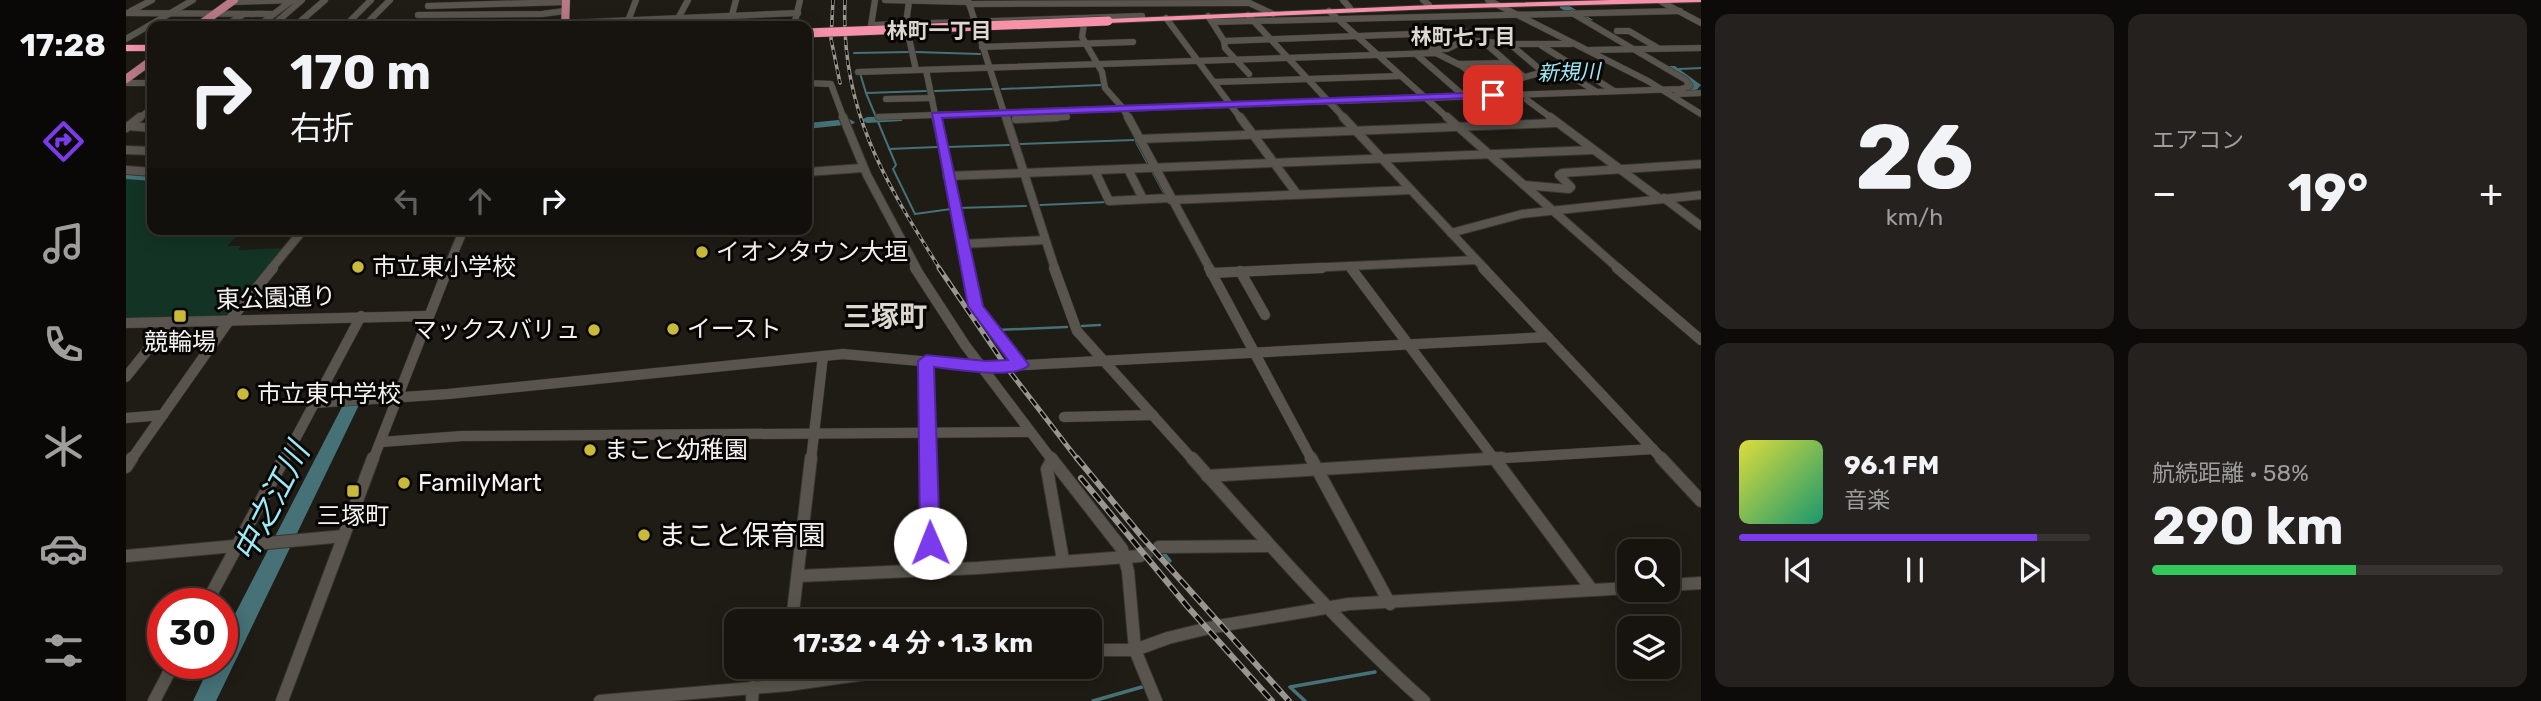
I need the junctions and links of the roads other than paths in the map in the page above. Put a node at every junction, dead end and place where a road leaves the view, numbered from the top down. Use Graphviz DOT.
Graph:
graph roads {
  1 [pos="152,0"];
  2 [pos="193,0"];
  3 [pos="292,0"];
  4 [pos="302,0"];
  5 [pos="325,0"];
  6 [pos="371,0"];
  7 [pos="390,0"];
  8 [pos="435,0"];
  9 [pos="484,0"];
  10 [pos="636,0"];
  11 [pos="688,0"];
  12 [pos="736,0"];
  13 [pos="800,0"];
  14 [pos="875,0"];
  15 [pos="886,0"];
  16 [pos="1343,0"];
  17 [pos="1550,0"];
  18 [pos="1582,0"];
  19 [pos="1701,0"];
  20 [pos="232,1"];
  21 [pos="909,1"];
  22 [pos="1017,1"];
  23 [pos="1246,1"];
  24 [pos="1660,1"];
  25 [pos="968,2"];
  26 [pos="515,3"];
  27 [pos="1082,3"];
  28 [pos="1492,3"];
  29 [pos="566,4"];
  30 [pos="1428,4"];
  31 [pos="428,6"];
  32 [pos="479,6"];
  33 [pos="1350,8"];
  34 [pos="1329,12"];
  35 [pos="1680,12"];
  36 [pos="127,13"];
  37 [pos="170,13"];
  38 [pos="798,13"];
  39 [pos="1272,13"];
  40 [pos="1575,13"];
  41 [pos="215,14"];
  42 [pos="244,14"];
  43 [pos="274,14"];
  44 [pos="513,14"];
  45 [pos="418,15"];
  46 [pos="470,15"];
  47 [pos="734,15"];
  48 [pos="1513,15"];
  49 [pos="1445,16"];
  50 [pos="680,17"];
  51 [pos="1142,18"];
  52 [pos="1166,18"];
  53 [pos="1251,18"];
  54 [pos="1024,19"];
  55 [pos="1210,19"];
  56 [pos="1337,19"];
  57 [pos="1085,20"];
  58 [pos="156,21"];
  59 [pos="205,21"];
  60 [pos="233,21"];
  61 [pos="265,21"];
  62 [pos="278,21"];
  63 [pos="301,21"];
  64 [pos="350,21"];
  65 [pos="369,21"];
  66 [pos="413,21"];
  67 [pos="464,21"];
  68 [pos="512,21"];
  69 [pos="628,21"];
  70 [pos="645,21"];
  71 [pos="677,21"];
  72 [pos="734,21"];
  73 [pos="796,21"];
  74 [pos="1701,23"];
  75 [pos="977,25"];
  76 [pos="147,27"];
  77 [pos="908,27"];
  78 [pos="1027,27"];
  79 [pos="812,31"];
  80 [pos="1617,31"];
  81 [pos="1468,32"];
  82 [pos="1356,35"];
  83 [pos="1270,38"];
  84 [pos="126,39"];
  85 [pos="1224,41"];
  86 [pos="1133,42"];
  87 [pos="1482,42"];
  88 [pos="1085,44"];
  89 [pos="1510,44"];
  90 [pos="1573,44"];
  91 [pos="1542,45"];
  92 [pos="126,47"];
  93 [pos="147,47"];
  94 [pos="982,47"];
  95 [pos="1658,48"];
  96 [pos="1701,48"];
  97 [pos="1637,49"];
  98 [pos="1586,50"];
  99 [pos="1436,53"];
  100 [pos="1416,54"];
  101 [pos="1377,55"];
  102 [pos="1288,58"];
  103 [pos="1235,60"];
  104 [pos="1198,61"];
  105 [pos="1507,63"];
  106 [pos="147,64"];
  107 [pos="1096,64"];
  108 [pos="1459,64"];
  109 [pos="989,68"];
  110 [pos="916,70"];
  111 [pos="926,70"];
  112 [pos="858,72"];
  113 [pos="1543,72"];
  114 [pos="1248,74"];
  115 [pos="1401,76"];
  116 [pos="1524,77"];
  117 [pos="1308,79"];
  118 [pos="126,81"];
  119 [pos="1214,82"];
  120 [pos="147,83"];
  121 [pos="812,83"];
  122 [pos="1614,91"];
  123 [pos="1597,92"];
  124 [pos="1665,92"];
  125 [pos="1701,93"];
  126 [pos="1464,96"];
  127 [pos="932,98"];
  128 [pos="886,99"];
  129 [pos="1428,100"];
  130 [pos="1527,100"];
  131 [pos="1333,104"];
  132 [pos="1232,107"];
  133 [pos="1123,111"];
  134 [pos="147,112"];
  135 [pos="1701,114"];
  136 [pos="1005,116"];
  137 [pos="936,118"];
  138 [pos="880,120"];
  139 [pos="1557,123"];
  140 [pos="127,127"];
  141 [pos="1458,127"];
  142 [pos="147,128"];
  143 [pos="1356,131"];
  144 [pos="1253,134"];
  145 [pos="1139,139"];
  146 [pos="126,150"];
  147 [pos="1593,150"];
  148 [pos="147,151"];
  149 [pos="1490,155"];
  150 [pos="1383,159"];
  151 [pos="1275,164"];
  152 [pos="1701,164"];
  153 [pos="862,168"];
  154 [pos="1154,168"];
  155 [pos="1128,169"];
  156 [pos="1618,169"];
  157 [pos="126,170"];
  158 [pos="1095,171"];
  159 [pos="147,172"];
  160 [pos="812,172"];
  161 [pos="1024,173"];
  162 [pos="947,176"];
  163 [pos="1523,185"];
  164 [pos="1411,190"];
  165 [pos="1297,194"];
  166 [pos="1701,195"];
  167 [pos="1143,199"];
  168 [pos="1171,199"];
  169 [pos="1662,199"];
  170 [pos="1551,211"];
  171 [pos="1701,226"];
  172 [pos="1451,233"];
  173 [pos="299,235"];
  174 [pos="461,235"];
  175 [pos="1045,240"];
  176 [pos="962,244"];
  177 [pos="1476,260"];
  178 [pos="1352,267"];
  179 [pos="1240,271"];
  180 [pos="1211,273"];
  181 [pos="1265,315"];
  182 [pos="361,316"];
  183 [pos="427,316"];
  184 [pos="230,321"];
  185 [pos="170,322"];
  186 [pos="126,323"];
  187 [pos="1548,337"];
  188 [pos="1701,340"];
  189 [pos="1409,344"];
  190 [pos="1254,352"];
  191 [pos="823,356"];
  192 [pos="1102,359"];
  193 [pos="926,361"];
  194 [pos="978,365"];
  195 [pos="1020,365"];
  196 [pos="126,377"];
  197 [pos="397,397"];
  198 [pos="314,403"];
  199 [pos="163,415"];
  200 [pos="1153,415"];
  201 [pos="1064,417"];
  202 [pos="126,418"];
  203 [pos="1029,432"];
  204 [pos="813,433"];
  205 [pos="929,434"];
  206 [pos="381,442"];
  207 [pos="1653,449"];
  208 [pos="1495,459"];
  209 [pos="1051,462"];
  210 [pos="126,467"];
  211 [pos="1318,469"];
  212 [pos="1207,476"];
  213 [pos="1701,501"];
  214 [pos="344,536"];
  215 [pos="238,545"];
  216 [pos="1270,546"];
  217 [pos="1159,547"];
  218 [pos="126,556"];
  219 [pos="1124,556"];
  220 [pos="1140,556"];
  221 [pos="1063,560"];
  222 [pos="930,570"];
  223 [pos="798,576"];
  224 [pos="1701,583"];
  225 [pos="1680,585"];
  226 [pos="215,588"];
  227 [pos="1617,589"];
  228 [pos="1592,590"];
  229 [pos="1390,604"];
  230 [pos="1327,608"];
  231 [pos="794,609"];
  232 [pos="1102,650"];
  233 [pos="1135,650"];
  234 [pos="166,679"];
  235 [pos="788,679"];
  236 [pos="830,679"];
  237 [pos="788,685"];
  238 [pos="753,694"];
  239 [pos="154,701"];
  240 [pos="282,701"];
  241 [pos="600,701"];
  242 [pos="1156,701"];
  243 [pos="1424,701"];
  1 -- 36 [label="street"];
  2 -- 37 [label="street"];
  3 -- 4 [label="street"];
  3 -- 20 [label="street"];
  3 -- 43 [label="street"];
  4 -- 62 [label="street"];
  5 -- 63 [label="street"];
  6 -- 64 [label="street"];
  7 -- 65 [label="street"];
  8 -- 31 [label="street"];
  9 -- 32 [label="street"];
  10 -- 69 [label="street"];
  11 -- 50 [label="street"];
  12 -- 47 [label="street"];
  13 -- 38 [label="street"];
  14 -- 77 [label="street"];
  15 -- 21 [label="street"];
  16 -- 33 [label="street"];
  17 -- 18 [label="highway"];
  17 -- 28 [label="highway"];
  19 -- 24 [label="highway"];
  20 -- 41 [label="main road"];
  21 -- 25 [label="street"];
  21 -- 77 [label="street"];
  22 -- 25 [label="street"];
  22 -- 27 [label="street"];
  22 -- 54 [label="street"];
  23 -- 27 [label="street"];
  23 -- 39 [label="street"];
  24 -- 28 [label="highway"];
  24 -- 35 [label="street"];
  25 -- 75 [label="street"];
  26 -- 29 [label="street"];
  26 -- 32 [label="street"];
  26 -- 44 [label="street"];
  27 -- 57 [label="street"];
  28 -- 30 [label="highway"];
  28 -- 48 [label="street"];
  29 -- 44 [label="street"];
  30 -- 33 [label="highway"];
  30 -- 34 [label="highway"];
  30 -- 49 [label="street"];
  31 -- 32 [label="street"];
  31 -- 45 [label="street"];
  32 -- 46 [label="street"];
  33 -- 39 [label="highway"];
  34 -- 39 [label="highway"];
  34 -- 56 [label="street"];
  35 -- 40 [label="street"];
  35 -- 74 [label="street"];
  36 -- 37 [label="street"];
  37 -- 41 [label="street"];
  37 -- 58 [label="street"];
  38 -- 47 [label="street"];
  38 -- 73 [label="street"];
  39 -- 51 [label="highway"];
  39 -- 53 [label="highway"];
  40 -- 48 [label="street"];
  40 -- 97 [label="street"];
  41 -- 42 [label="street"];
  41 -- 59 [label="main road"];
  42 -- 43 [label="street"];
  42 -- 60 [label="street"];
  43 -- 61 [label="street"];
  44 -- 46 [label="street"];
  44 -- 68 [label="street"];
  45 -- 46 [label="street"];
  45 -- 66 [label="street"];
  46 -- 67 [label="street"];
  47 -- 50 [label="street"];
  47 -- 72 [label="street"];
  48 -- 49 [label="street"];
  48 -- 90 [label="street"];
  49 -- 56 [label="street"];
  49 -- 81 [label="street"];
  50 -- 70 [label="street"];
  50 -- 71 [label="street"];
  51 -- 52 [label="highway"];
  51 -- 57 [label="street"];
  51 -- 79 [label="highway, bridge"];
  52 -- 55 [label="highway"];
  52 -- 104 [label="street"];
  53 -- 55 [label="highway"];
  53 -- 56 [label="street"];
  53 -- 83 [label="street"];
  54 -- 57 [label="street"];
  54 -- 75 [label="street"];
  54 -- 78 [label="street"];
  55 -- 85 [label="street"];
  56 -- 82 [label="street"];
  57 -- 78 [label="street"];
  57 -- 88 [label="street"];
  75 -- 77 [label="street"];
  75 -- 78 [label="street"];
  75 -- 94 [label="street"];
  76 -- 84 [label="street"];
  77 -- 110 [label="street"];
  80 -- 95 [label="street"];
  81 -- 82 [label="street"];
  81 -- 87 [label="street"];
  82 -- 83 [label="street"];
  82 -- 101 [label="street"];
  83 -- 85 [label="street"];
  83 -- 102 [label="street"];
  85 -- 103 [label="street"];
  86 -- 88 [label="street"];
  87 -- 89 [label="street"];
  87 -- 99 [label="street"];
  87 -- 105 [label="street"];
  88 -- 94 [label="street"];
  88 -- 107 [label="street"];
  89 -- 91 [label="street"];
  89 -- 113 [label="street"];
  90 -- 91 [label="street"];
  90 -- 98 [label="street"];
  91 -- 122 [label="street"];
  92 -- 93 [label="highway"];
  94 -- 109 [label="street"];
  95 -- 96 [label="street"];
  95 -- 97 [label="street"];
  97 -- 98 [label="street"];
  97 -- 124 [label="street"];
  98 -- 124 [label="street"];
  99 -- 100 [label="street"];
  99 -- 108 [label="street"];
  100 -- 101 [label="street"];
  100 -- 126 [label="street"];
  101 -- 102 [label="street"];
  101 -- 115 [label="street"];
  102 -- 103 [label="street"];
  102 -- 117 [label="street"];
  103 -- 104 [label="street"];
  103 -- 114 [label="street"];
  104 -- 107 [label="street"];
  104 -- 119 [label="street"];
  105 -- 108 [label="street"];
  105 -- 116 [label="street"];
  106 -- 118 [label="main road"];
  107 -- 109 [label="street"];
  107 -- 133 [label="street"];
  108 -- 116 [label="street"];
  109 -- 111 [label="street"];
  109 -- 136 [label="street"];
  110 -- 111 [label="street"];
  110 -- 112 [label="street"];
  111 -- 127 [label="street"];
  113 -- 116 [label="street"];
  113 -- 123 [label="street"];
  115 -- 117 [label="street"];
  115 -- 129 [label="street"];
  117 -- 119 [label="street"];
  117 -- 131 [label="street"];
  118 -- 120 [label="street"];
  119 -- 132 [label="street"];
  121 -- 153 [label="street"];
  122 -- 123 [label="street"];
  122 -- 124 [label="street"];
  123 -- 126 [label="street"];
  124 -- 125 [label="street"];
  124 -- 130 [label="street"];
  124 -- 135 [label="street"];
  126 -- 129 [label="street"];
  127 -- 128 [label="street"];
  127 -- 137 [label="street"];
  129 -- 130 [label="street"];
  129 -- 131 [label="street"];
  129 -- 131 [label="street"];
  129 -- 141 [label="street"];
  130 -- 139 [label="street"];
  131 -- 132 [label="street"];
  131 -- 143 [label="street"];
  132 -- 133 [label="street"];
  132 -- 144 [label="street"];
  133 -- 136 [label="street"];
  133 -- 145 [label="street"];
  134 -- 140 [label="street"];
  136 -- 137 [label="street"];
  136 -- 161 [label="street"];
  137 -- 138 [label="street"];
  137 -- 162 [label="street"];
  139 -- 141 [label="street"];
  139 -- 147 [label="street"];
  140 -- 142 [label="street"];
  141 -- 143 [label="street"];
  141 -- 149 [label="street"];
  143 -- 144 [label="street"];
  143 -- 150 [label="street"];
  144 -- 145 [label="street"];
  144 -- 151 [label="street"];
  145 -- 154 [label="street"];
  146 -- 148 [label="street"];
  147 -- 149 [label="street"];
  147 -- 156 [label="street"];
  149 -- 150 [label="street"];
  149 -- 163 [label="street"];
  150 -- 151 [label="street"];
  150 -- 164 [label="street"];
  151 -- 154 [label="street"];
  151 -- 165 [label="street"];
  152 -- 156 [label="street"];
  153 -- 160 [label="street"];
  153 -- 194 [label="street"];
  154 -- 155 [label="street"];
  154 -- 168 [label="street"];
  155 -- 158 [label="street"];
  155 -- 167 [label="street"];
  156 -- 163 [label="street"];
  156 -- 169 [label="street"];
  157 -- 159 [label="street"];
  158 -- 161 [label="street"];
  158 -- 167 [label="street"];
  161 -- 162 [label="street"];
  161 -- 175 [label="street"];
  162 -- 176 [label="street"];
  163 -- 170 [label="street"];
  164 -- 165 [label="street"];
  164 -- 172 [label="street"];
  165 -- 168 [label="street"];
  166 -- 169 [label="street"];
  167 -- 168 [label="street"];
  168 -- 180 [label="street"];
  169 -- 170 [label="street"];
  169 -- 171 [label="street"];
  170 -- 172 [label="street"];
  170 -- 188 [label="street"];
  172 -- 177 [label="street"];
  173 -- 184 [label="street"];
  174 -- 183 [label="street"];
  175 -- 176 [label="street"];
  175 -- 192 [label="street"];
  176 -- 195 [label="street"];
  177 -- 178 [label="street"];
  177 -- 187 [label="street"];
  178 -- 179 [label="street"];
  178 -- 189 [label="street"];
  179 -- 180 [label="street"];
  179 -- 181 [label="street"];
  180 -- 190 [label="street"];
  182 -- 183 [label="street, 東公園通り"];
  182 -- 184 [label="street, 東公園通り"];
  182 -- 198 [label="street"];
  183 -- 197 [label="street"];
  184 -- 185 [label="street, 東公園通り"];
  184 -- 199 [label="street"];
  185 -- 186 [label="street, 東公園通り"];
  185 -- 196 [label="street"];
  187 -- 189 [label="street"];
  187 -- 207 [label="street"];
  189 -- 190 [label="street"];
  189 -- 208 [label="street"];
  190 -- 192 [label="street"];
  190 -- 211 [label="street"];
  191 -- 193 [label="street"];
  191 -- 197 [label="street"];
  191 -- 204 [label="street"];
  192 -- 195 [label="street"];
  192 -- 200 [label="street"];
  193 -- 194 [label="street"];
  193 -- 205 [label="street"];
  194 -- 195 [label="street"];
  194 -- 203 [label="street"];
  197 -- 198 [label="street"];
  197 -- 206 [label="street"];
  198 -- 215 [label="street"];
  199 -- 202 [label="street"];
  199 -- 210 [label="street"];
  200 -- 201 [label="street"];
  200 -- 212 [label="street"];
  203 -- 205 [label="street"];
  203 -- 209 [label="street"];
  204 -- 205 [label="street"];
  204 -- 206 [label="street"];
  204 -- 223 [label="street"];
  205 -- 222 [label="street"];
  206 -- 214 [label="street"];
  207 -- 208 [label="street"];
  207 -- 213 [label="street"];
  208 -- 211 [label="street"];
  208 -- 228 [label="street"];
  209 -- 219 [label="street"];
  209 -- 221 [label="street"];
  211 -- 212 [label="street"];
  211 -- 229 [label="street"];
  212 -- 216 [label="street"];
  214 -- 215 [label="street"];
  214 -- 240 [label="street"];
  215 -- 218 [label="street"];
  215 -- 226 [label="street"];
  216 -- 217 [label="street"];
  216 -- 230 [label="street"];
  219 -- 220 [label="street"];
  219 -- 221 [label="street"];
  219 -- 233 [label="street"];
  221 -- 222 [label="street"];
  222 -- 223 [label="street"];
  223 -- 231 [label="street"];
  224 -- 225 [label="street"];
  227 -- 228 [label="street"];
  228 -- 229 [label="street"];
  229 -- 230 [label="street"];
  230 -- 233 [label="street"];
  230 -- 243 [label="street"];
  232 -- 233 [label="street"];
  233 -- 242 [label="street"];
  234 -- 239 [label="street"];
  235 -- 237 [label="street"];
  236 -- 237 [label="street"];
  237 -- 238 [label="street"];
  238 -- 241 [label="street"];
}
